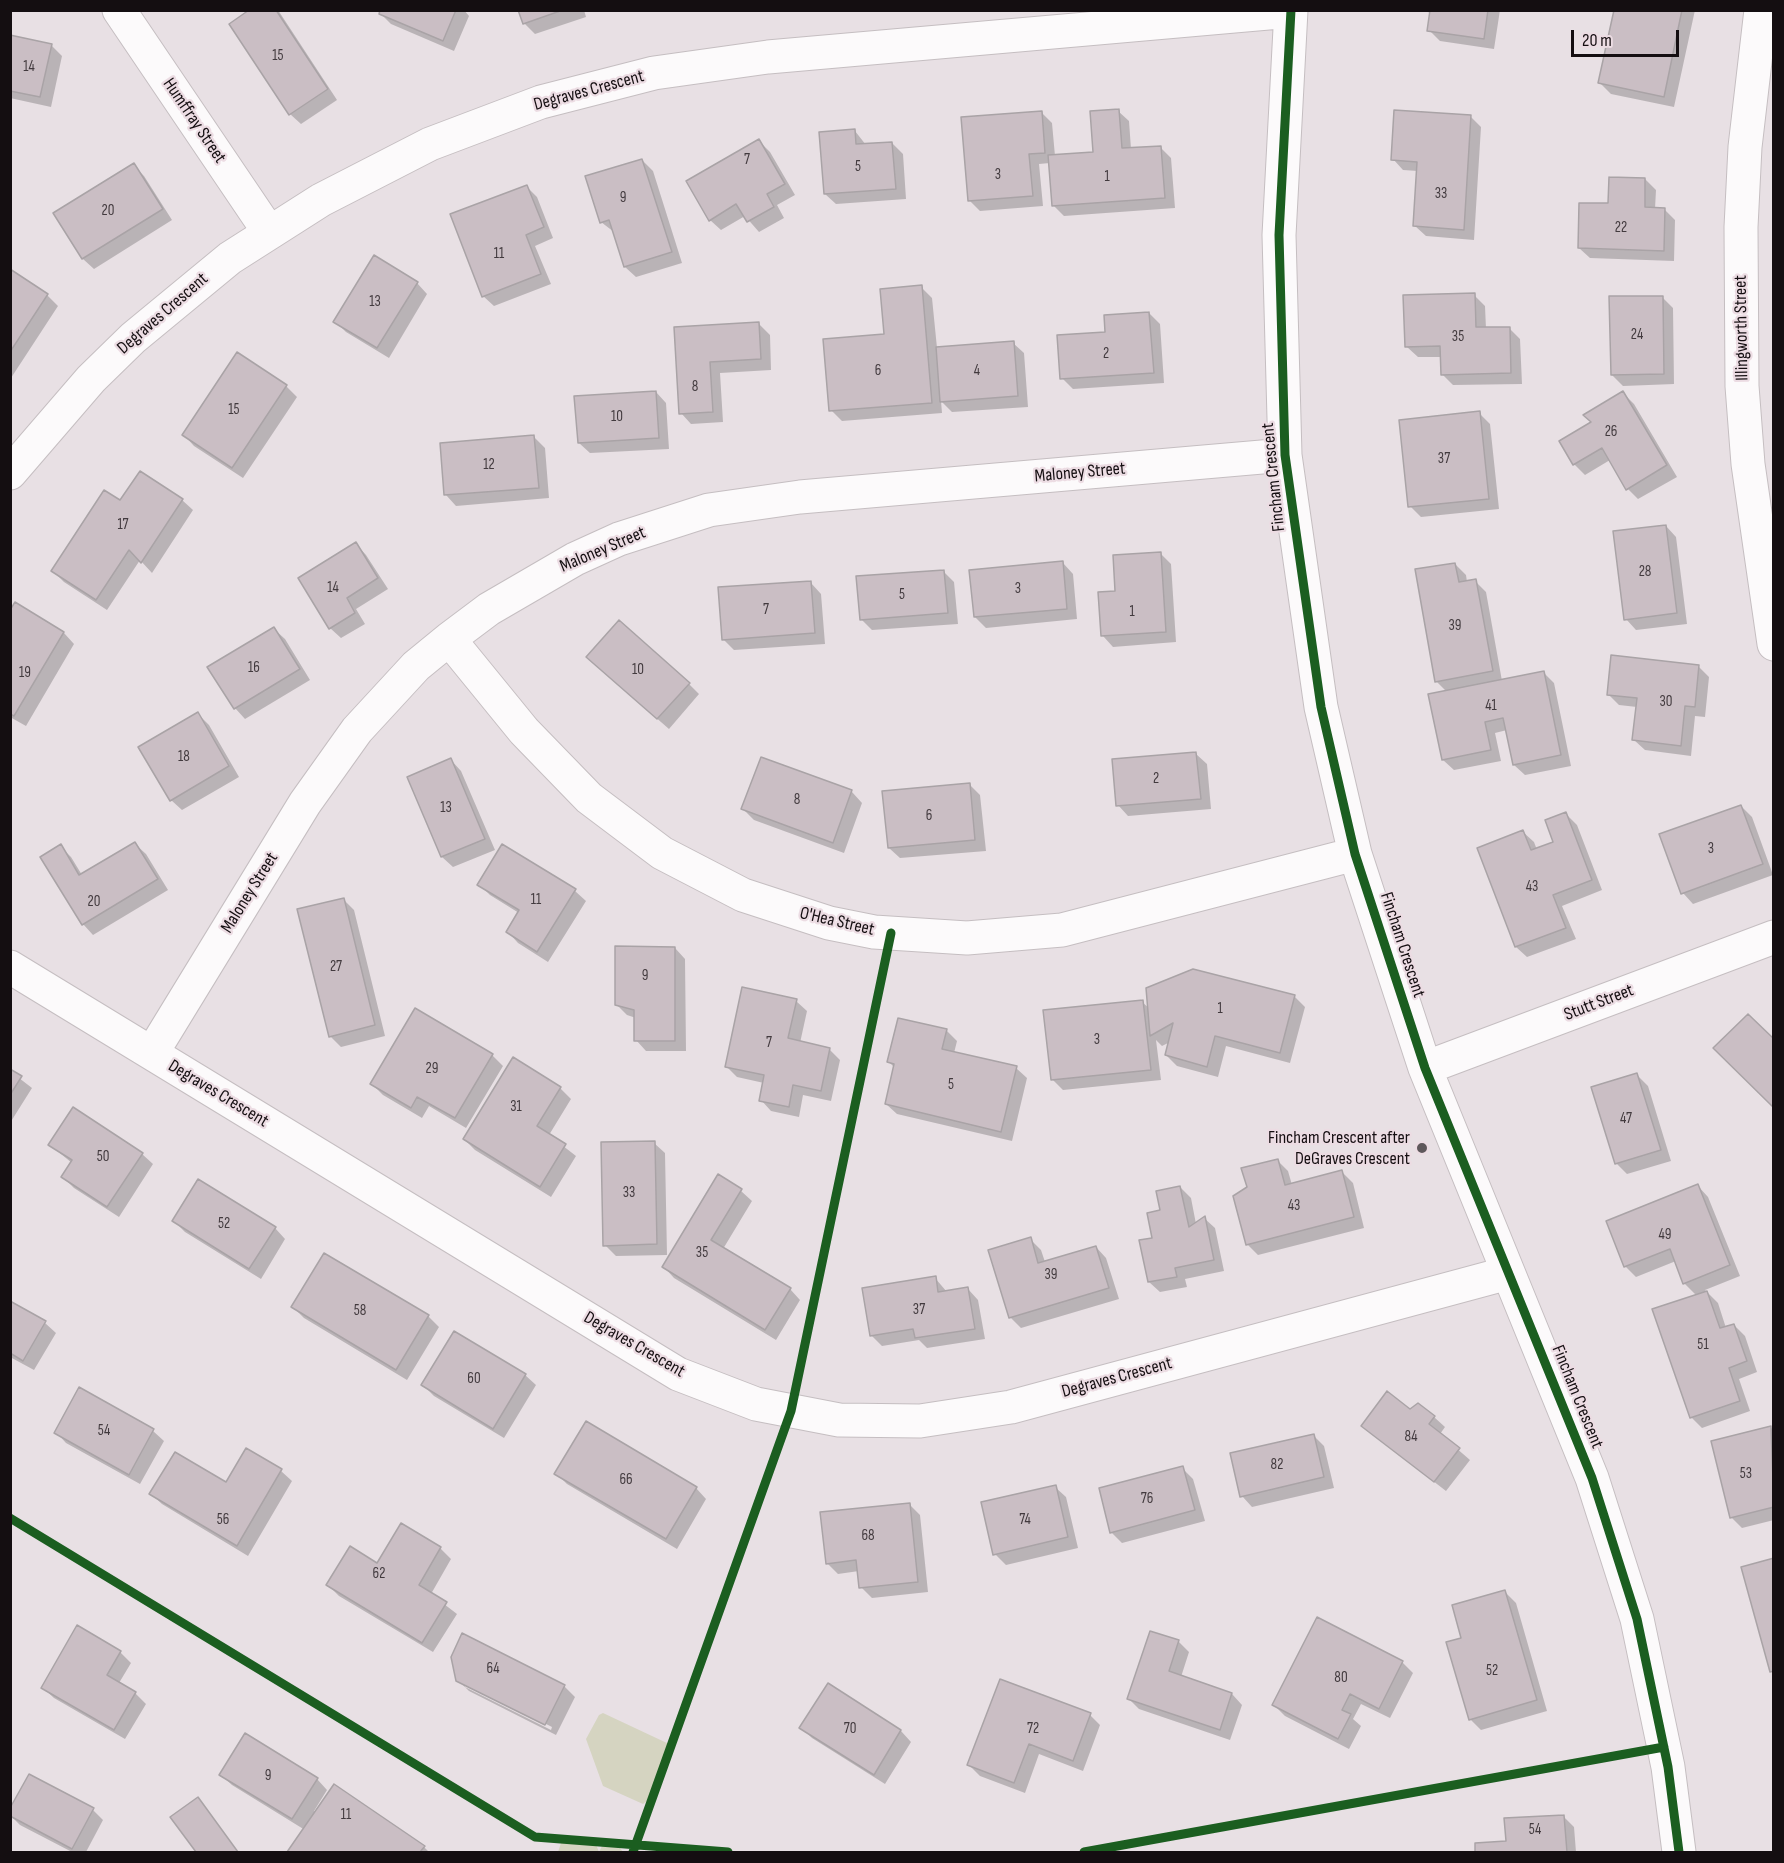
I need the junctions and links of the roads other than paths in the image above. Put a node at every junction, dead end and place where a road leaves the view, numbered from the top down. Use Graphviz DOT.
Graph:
graph roads {
  1 [pos="119,10"];
  2 [pos="1761,10"];
  3 [pos="1291,11"];
  4 [pos="269,232"];
  5 [pos="1285,455"];
  6 [pos="10,473"];
  7 [pos="449,639"];
  8 [pos="1773,644"];
  9 [pos="1355,854"];
  10 [pos="1773,937"];
  11 [pos="10,967"];
  12 [pos="152,1053"];
  13 [pos="1425,1068"];
  14 [pos="1508,1273"];
  15 [pos="1679,1852"];
  1 -- 4 [label="street, Humffray Street"];
  2 -- 8 [label="street, Illingworth Street"];
  3 -- 4 [label="street, Degraves Crescent"];
  3 -- 5 [label="street, Fincham Crescent"];
  4 -- 6 [label="street, Degraves Crescent"];
  5 -- 7 [label="street, Maloney Street"];
  5 -- 9 [label="street, Fincham Crescent"];
  7 -- 9 [label="street, O'Hea Street"];
  7 -- 12 [label="street, Maloney Street"];
  9 -- 13 [label="street, Fincham Crescent"];
  10 -- 13 [label="street, Stutt Street"];
  11 -- 12 [label="street, Degraves Crescent"];
  12 -- 14 [label="street, Degraves Crescent"];
  13 -- 14 [label="street, Fincham Crescent"];
  14 -- 15 [label="street, Fincham Crescent"];
}
